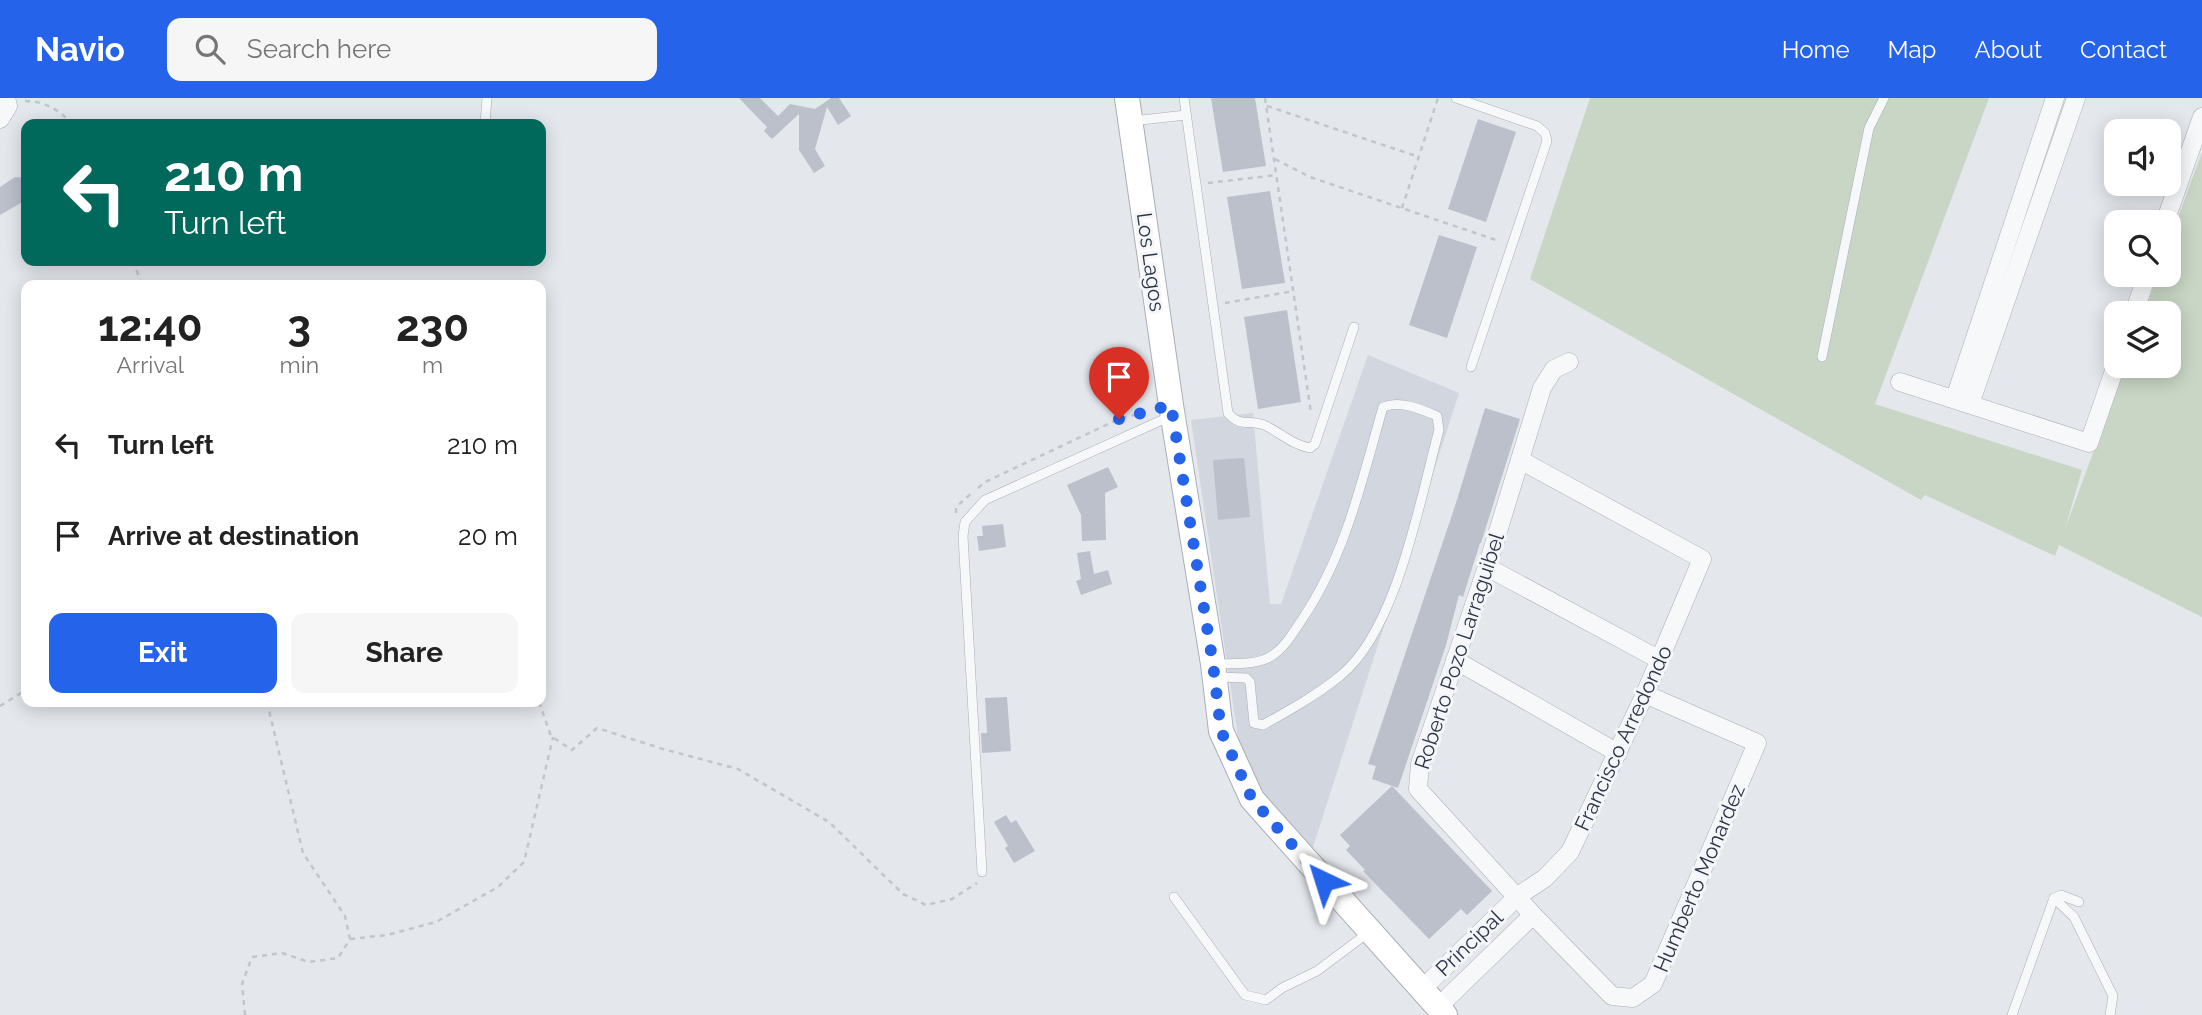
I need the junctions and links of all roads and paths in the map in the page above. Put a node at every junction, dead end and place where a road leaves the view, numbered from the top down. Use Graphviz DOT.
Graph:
graph roads {
  1 [pos="486,98"];
  2 [pos="1184,98"];
  3 [pos="1265,98"];
  4 [pos="1438,98"];
  5 [pos="1456,98"];
  6 [pos="1884,98"];
  7 [pos="2055,98"];
  8 [pos="2076,98"];
  9 [pos="1267,106"];
  10 [pos="5,108"];
  11 [pos="1129,109"];
  12 [pos="1186,116"];
  13 [pos="2202,117"];
  14 [pos="68,119"];
  15 [pos="485,119"];
  16 [pos="1419,156"];
  17 [pos="1275,159"];
  18 [pos="1277,175"];
  19 [pos="1196,185"];
  20 [pos="1402,208"];
  21 [pos="2169,210"];
  22 [pos="1512,245"];
  23 [pos="2005,249"];
  24 [pos="2022,254"];
  25 [pos="1294,291"];
  26 [pos="1213,305"];
  27 [pos="1354,327"];
  28 [pos="1822,357"];
  29 [pos="1569,362"];
  30 [pos="1471,367"];
  31 [pos="2112,378"];
  32 [pos="1900,382"];
  33 [pos="1963,401"];
  34 [pos="1172,410"];
  35 [pos="1322,423"];
  36 [pos="1520,460"];
  37 [pos="957,521"];
  38 [pos="1487,567"];
  39 [pos="1455,660"];
  40 [pos="1660,660"];
  41 [pos="1214,671"];
  42 [pos="21,694"];
  43 [pos="1645,694"];
  44 [pos="0,706"];
  45 [pos="268,707"];
  46 [pos="541,707"];
  47 [pos="553,737"];
  48 [pos="1618,752"];
  49 [pos="982,872"];
  50 [pos="977,883"];
  51 [pos="1518,896"];
  52 [pos="1174,897"];
  53 [pos="2054,898"];
  54 [pos="2079,902"];
  55 [pos="1533,915"];
  56 [pos="1369,932"];
  57 [pos="350,939"];
  58 [pos="1432,1004"];
  59 [pos="245,1015"];
  60 [pos="2012,1015"];
  61 [pos="2110,1015"];
  1 -- 15 [label="lane"];
  2 -- 12 [label="lane"];
  3 -- 9 [label="path"];
  4 -- 16 [label="path"];
  5 -- 22 [label="lane"];
  6 -- 28 [label="lane"];
  7 -- 23 [label="street"];
  8 -- 24 [label="street"];
  9 -- 16 [label="path"];
  9 -- 17 [label="path"];
  10 -- 14 [label="path"];
  11 -- 12 [label="lane"];
  11 -- 34 [label="main road, Los Lagos"];
  12 -- 19 [label="lane"];
  13 -- 21 [label="street"];
  16 -- 20 [label="path"];
  17 -- 18 [label="path"];
  17 -- 20 [label="path"];
  18 -- 19 [label="path"];
  18 -- 25 [label="path"];
  19 -- 26 [label="lane"];
  20 -- 22 [label="path"];
  22 -- 30 [label="lane"];
  23 -- 24 [label="street"];
  23 -- 33 [label="street"];
  24 -- 33 [label="street"];
  25 -- 26 [label="path"];
  25 -- 35 [label="path"];
  26 -- 35 [label="lane"];
  27 -- 35 [label="lane"];
  29 -- 36 [label="street, Roberto Pozo Larraguibel"];
  31 -- 33 [label="street"];
  32 -- 33 [label="street"];
  34 -- 37 [label="path"];
  34 -- 41 [label="main road, Los Lagos"];
  34 -- 49 [label="lane"];
  36 -- 38 [label="street, Roberto Pozo Larraguibel"];
  36 -- 40 [label="street, Francisco Arredondo"];
  38 -- 39 [label="street, Roberto Pozo Larraguibel"];
  38 -- 40 [label="street"];
  39 -- 48 [label="street"];
  39 -- 51 [label="street, Roberto Pozo Larraguibel"];
  40 -- 43 [label="street, Francisco Arredondo"];
  41 -- 41 [label="lane"];
  41 -- 56 [label="main road, Los Lagos"];
  42 -- 44 [label="path"];
  43 -- 48 [label="street, Francisco Arredondo"];
  43 -- 55 [label="street, Humberto Monardez"];
  45 -- 57 [label="path"];
  46 -- 47 [label="path"];
  47 -- 50 [label="path"];
  47 -- 57 [label="path"];
  48 -- 51 [label="street, Francisco Arredondo"];
  51 -- 55 [label="street, Roberto Pozo Larraguibel"];
  51 -- 58 [label="street, Principal"];
  52 -- 56 [label="lane"];
  53 -- 54 [label="lane"];
  53 -- 60 [label="lane"];
  53 -- 61 [label="lane"];
  55 -- 58 [label="street, Principal"];
  56 -- 58 [label="main road, Los Lagos"];
  57 -- 59 [label="path"];
}
